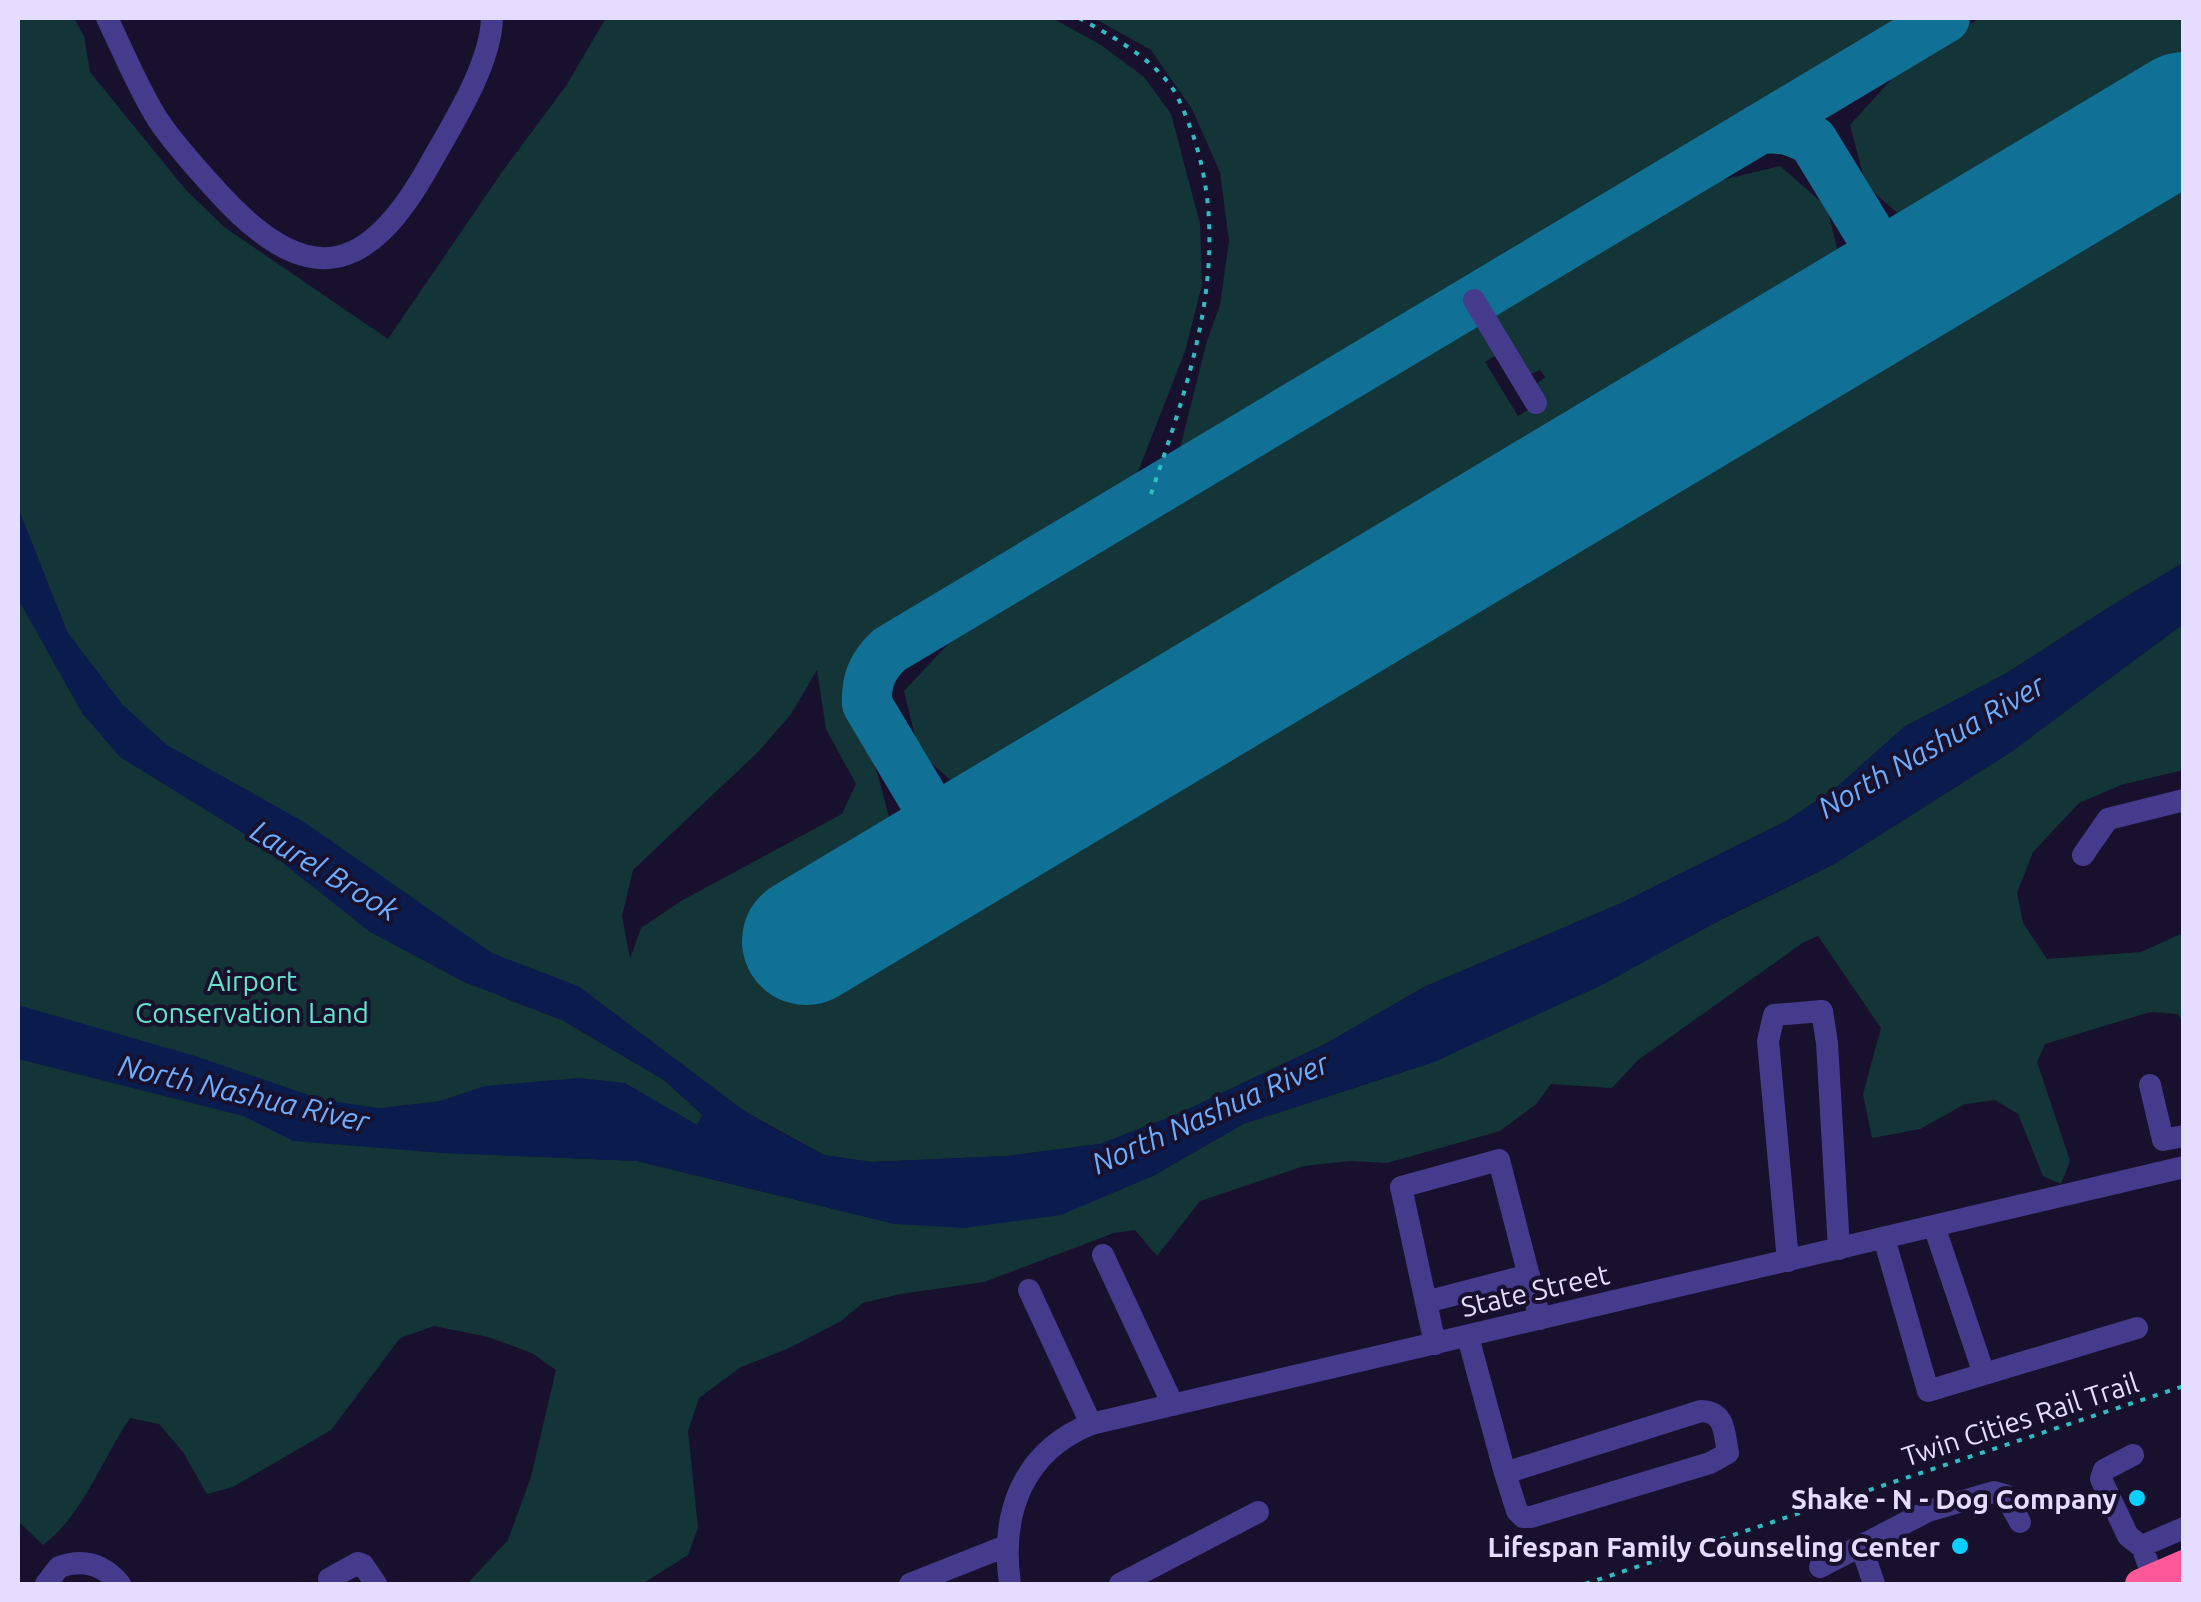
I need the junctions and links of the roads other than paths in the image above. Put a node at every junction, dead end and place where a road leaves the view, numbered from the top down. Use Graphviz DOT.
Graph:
graph roads {
  1 [pos="107,18"];
  2 [pos="492,18"];
  3 [pos="1474,300"];
  4 [pos="1536,404"];
  5 [pos="2184,800"];
  6 [pos="2082,854"];
  7 [pos="2150,1086"];
  8 [pos="2184,1136"];
  9 [pos="2184,1167"];
  10 [pos="1934,1226"];
  11 [pos="1884,1238"];
  12 [pos="1839,1249"];
  13 [pos="1103,1255"];
  14 [pos="1788,1261"];
  15 [pos="1528,1274"];
  16 [pos="1029,1290"];
  17 [pos="1426,1302"];
  18 [pos="1540,1319"];
  19 [pos="2137,1328"];
  20 [pos="1468,1336"];
  21 [pos="1435,1344"];
  22 [pos="1984,1374"];
  23 [pos="1173,1406"];
  24 [pos="1091,1424"];
  25 [pos="2132,1455"];
  26 [pos="1504,1473"];
  27 [pos="1258,1512"];
  28 [pos="2020,1522"];
  29 [pos="2184,1528"];
  30 [pos="1861,1545"];
  31 [pos="1006,1546"];
  32 [pos="2142,1547"];
  33 [pos="2184,1565"];
  34 [pos="1820,1567"];
  35 [pos="329,1579"];
  36 [pos="2147,1581"];
  37 [pos="46,1584"];
  38 [pos="120,1584"];
  39 [pos="376,1584"];
  40 [pos="910,1584"];
  41 [pos="1010,1584"];
  42 [pos="1120,1584"];
  43 [pos="1874,1584"];
  1 -- 2 [label="street"];
  3 -- 4 [label="street"];
  5 -- 6 [label="street"];
  7 -- 8 [label="street"];
  9 -- 10 [label="street, State Street"];
  10 -- 11 [label="street, State Street"];
  10 -- 22 [label="street"];
  11 -- 12 [label="street, State Street"];
  11 -- 22 [label="street"];
  12 -- 14 [label="street, State Street"];
  12 -- 14 [label="street"];
  13 -- 23 [label="street"];
  14 -- 18 [label="street, State Street"];
  15 -- 17 [label="street"];
  15 -- 17 [label="street"];
  15 -- 18 [label="street"];
  16 -- 24 [label="street"];
  17 -- 21 [label="street"];
  18 -- 20 [label="street, State Street"];
  19 -- 22 [label="street"];
  20 -- 21 [label="street, State Street"];
  20 -- 26 [label="street"];
  21 -- 23 [label="street, State Street"];
  23 -- 24 [label="street, State Street"];
  24 -- 31 [label="street, State Street"];
  25 -- 32 [label="street"];
  26 -- 26 [label="street"];
  27 -- 42 [label="street"];
  28 -- 30 [label="street"];
  29 -- 32 [label="street"];
  30 -- 34 [label="street"];
  30 -- 43 [label="street"];
  31 -- 40 [label="street"];
  31 -- 41 [label="street, State Street"];
  32 -- 36 [label="street"];
  33 -- 36 [label="highway"];
  35 -- 39 [label="street"];
  37 -- 38 [label="street"];
}
